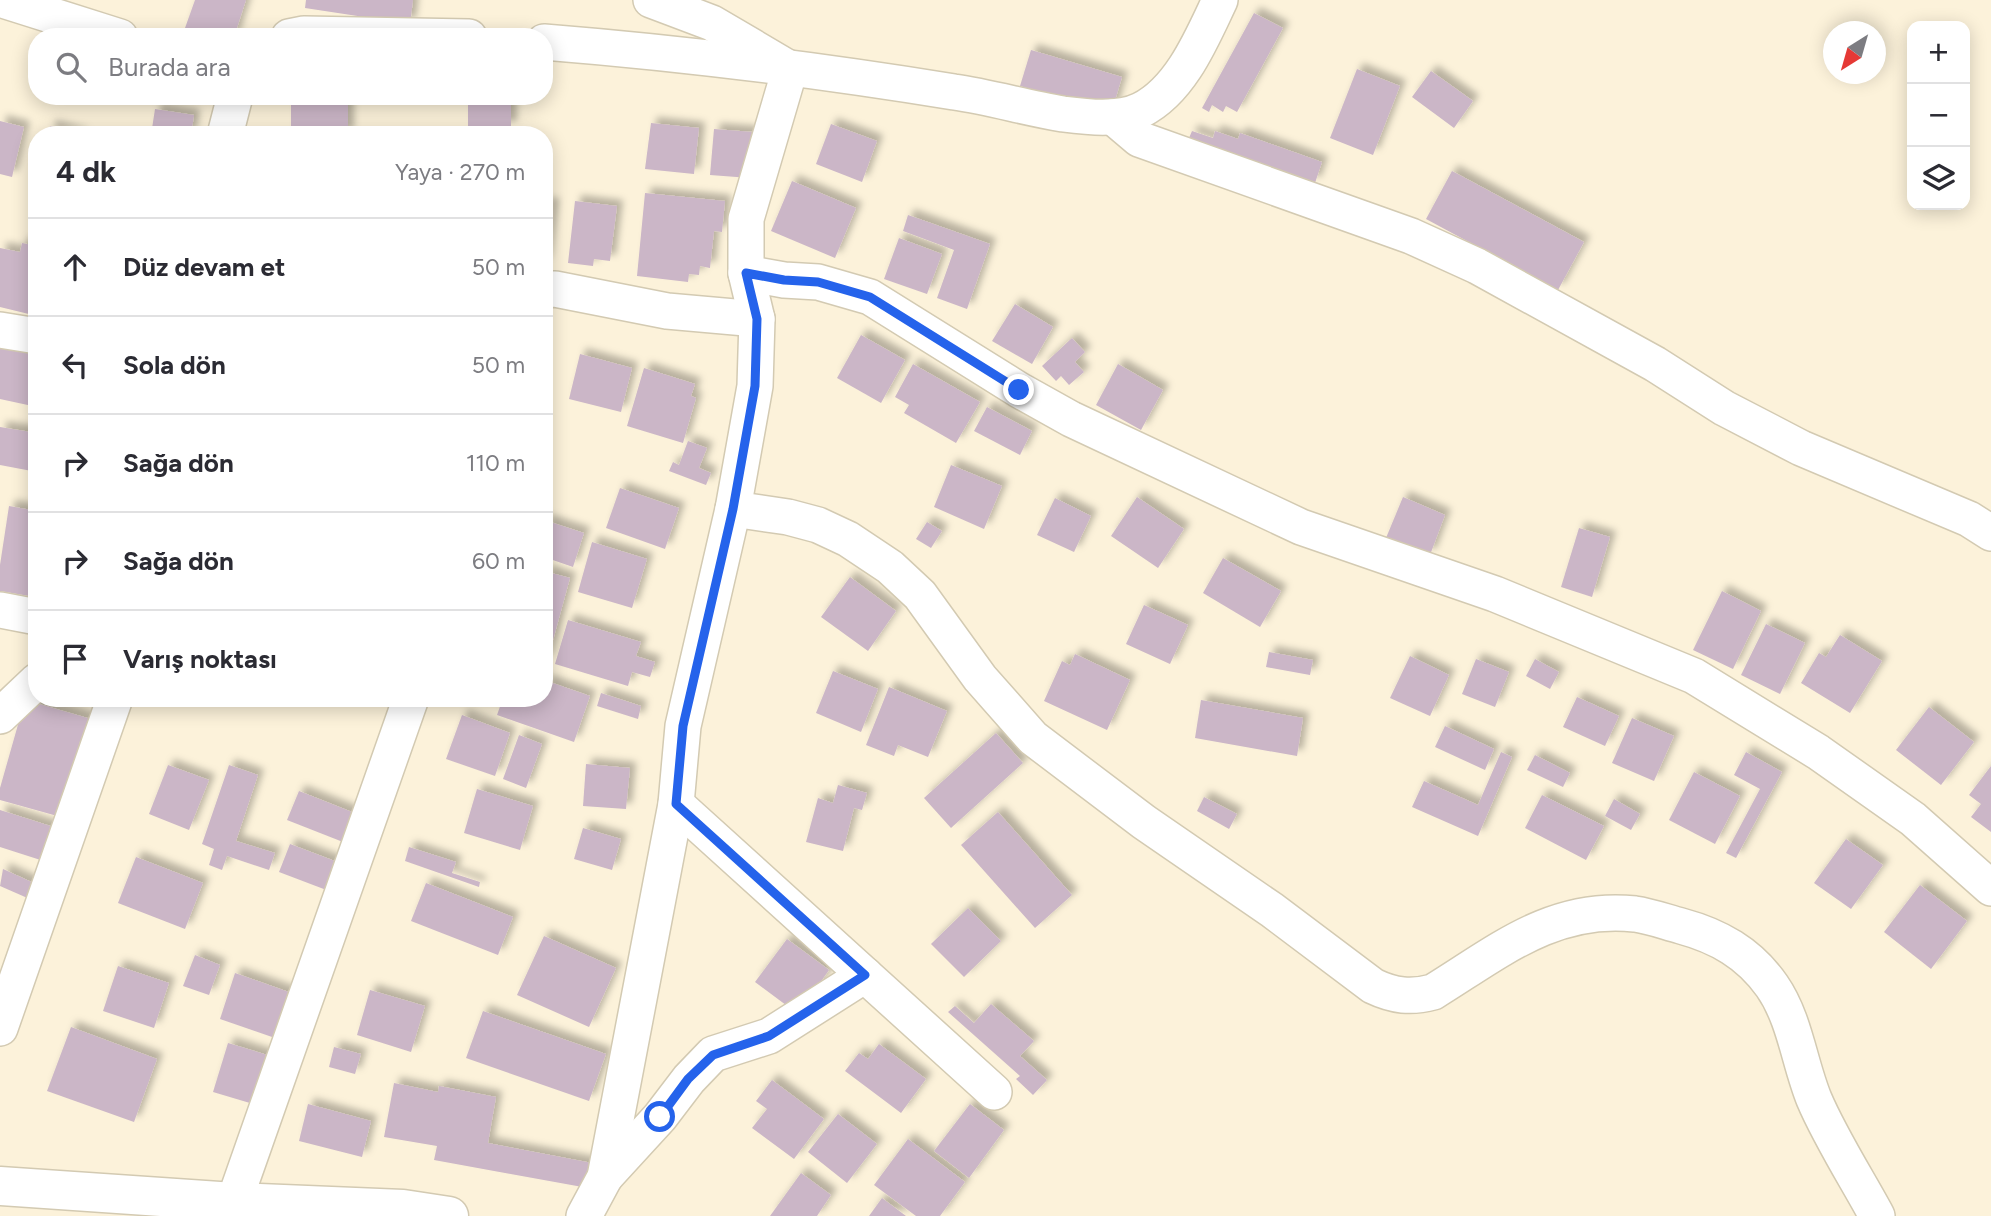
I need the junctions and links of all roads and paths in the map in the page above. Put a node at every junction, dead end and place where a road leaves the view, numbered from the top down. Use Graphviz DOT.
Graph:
graph roads {
  1 [pos="3,0"];
  2 [pos="651,0"];
  3 [pos="1220,0"];
  4 [pos="92,28"];
  5 [pos="553,42"];
  6 [pos="790,69"];
  7 [pos="233,105"];
  8 [pos="1112,117"];
  9 [pos="227,126"];
  10 [pos="746,273"];
  11 [pos="553,299"];
  12 [pos="757,319"];
  13 [pos="0,330"];
  14 [pos="28,335"];
  15 [pos="733,509"];
  16 [pos="1991,533"];
  17 [pos="0,610"];
  18 [pos="28,615"];
  19 [pos="28,690"];
  20 [pos="112,707"];
  21 [pos="408,707"];
  22 [pos="0,716"];
  23 [pos="676,804"];
  24 [pos="1991,888"];
  25 [pos="865,975"];
  26 [pos="0,1028"];
  27 [pos="994,1093"];
  28 [pos="605,1177"];
  29 [pos="0,1186"];
  30 [pos="234,1202"];
  31 [pos="449,1216"];
  32 [pos="584,1216"];
  33 [pos="1877,1216"];
  1 -- 4 [label="street"];
  2 -- 6 [label="street"];
  3 -- 8 [label="street"];
  5 -- 6 [label="street"];
  6 -- 8 [label="street"];
  6 -- 10 [label="street"];
  7 -- 9 [label="street"];
  8 -- 16 [label="street"];
  10 -- 12 [label="street"];
  10 -- 24 [label="street"];
  11 -- 12 [label="street"];
  12 -- 15 [label="street"];
  13 -- 14 [label="street"];
  15 -- 23 [label="street"];
  15 -- 33 [label="street"];
  17 -- 18 [label="street"];
  19 -- 22 [label="street"];
  20 -- 26 [label="street"];
  21 -- 30 [label="street"];
  23 -- 25 [label="street"];
  23 -- 28 [label="street"];
  25 -- 27 [label="street"];
  25 -- 28 [label="street"];
  28 -- 32 [label="street"];
  29 -- 30 [label="main road"];
  30 -- 31 [label="main road"];
}
